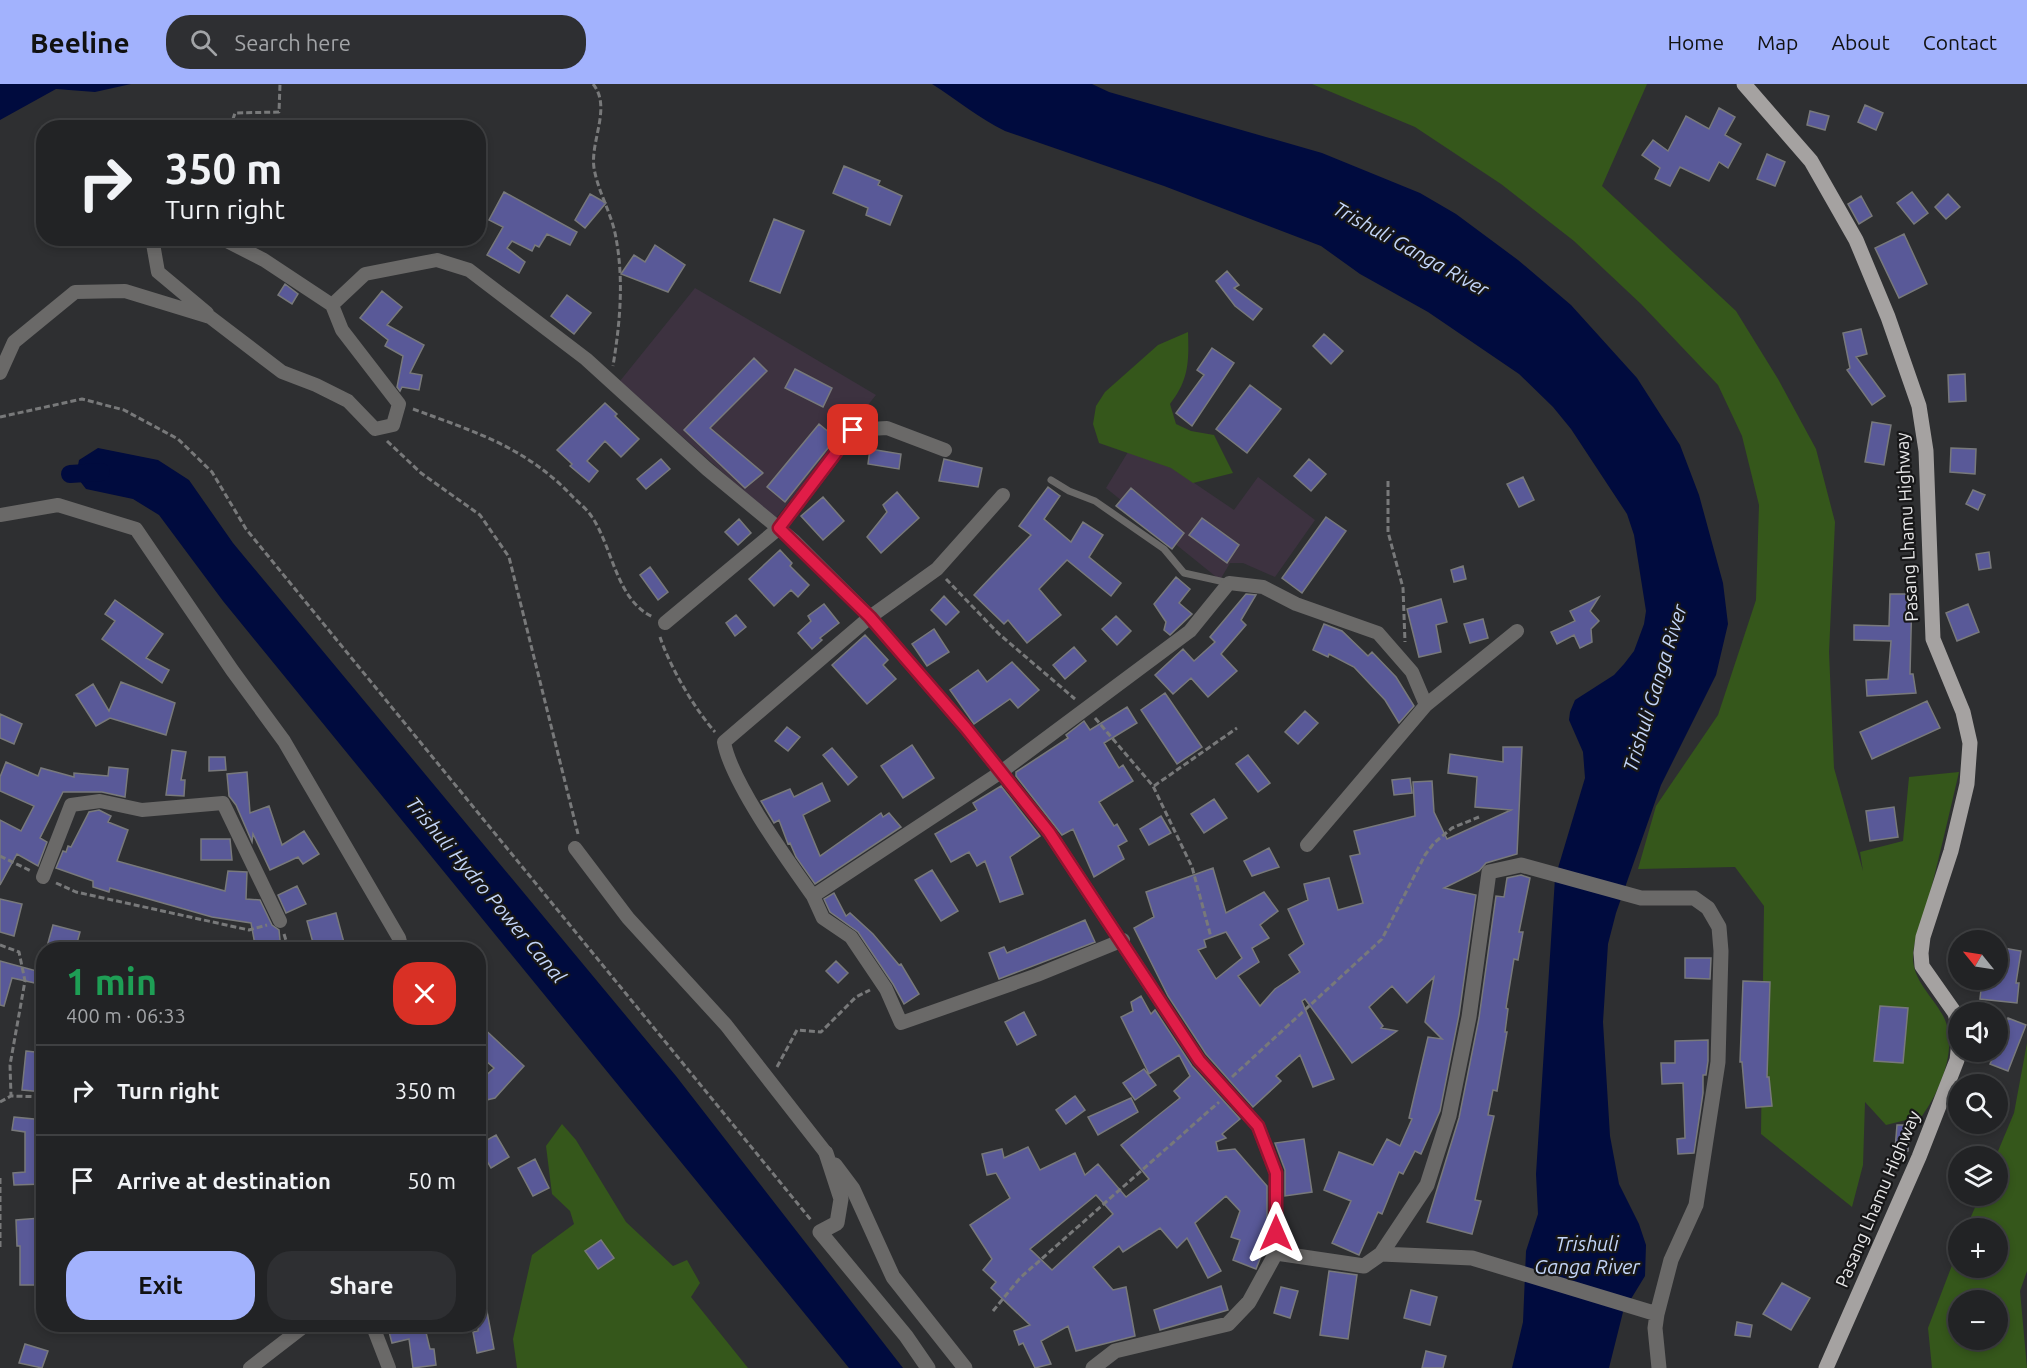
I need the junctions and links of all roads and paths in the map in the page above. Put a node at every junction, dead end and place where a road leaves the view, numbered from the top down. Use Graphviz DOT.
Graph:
graph roads {
  1 [pos="280,84"];
  2 [pos="593,84"];
  3 [pos="1744,84"];
  4 [pos="232,120"];
  5 [pos="153,246"];
  6 [pos="237,246"];
  7 [pos="332,305"];
  8 [pos="210,317"];
  9 [pos="0,373"];
  10 [pos="611,381"];
  11 [pos="399,404"];
  12 [pos="0,417"];
  13 [pos="375,429"];
  14 [pos="945,450"];
  15 [pos="1051,480"];
  16 [pos="1388,481"];
  17 [pos="1003,495"];
  18 [pos="0,515"];
  19 [pos="779,528"];
  20 [pos="937,568"];
  21 [pos="1229,583"];
  22 [pos="870,617"];
  23 [pos="659,625"];
  24 [pos="1517,631"];
  25 [pos="1406,665"];
  26 [pos="1426,705"];
  27 [pos="1086,708"];
  28 [pos="1236,729"];
  29 [pos="724,742"];
  30 [pos="1001,771"];
  31 [pos="1154,786"];
  32 [pos="1479,818"];
  33 [pos="1307,845"];
  34 [pos="580,853"];
  35 [pos="0,856"];
  36 [pos="43,877"];
  37 [pos="813,896"];
  38 [pos="280,921"];
  39 [pos="1211,937"];
  40 [pos="1123,940"];
  41 [pos="287,942"];
  42 [pos="398,942"];
  43 [pos="0,945"];
  44 [pos="880,981"];
  45 [pos="1948,1003"];
  46 [pos="1956,1062"];
  47 [pos="772,1084"];
  48 [pos="1225,1089"];
  49 [pos="11,1096"];
  50 [pos="36,1097"];
  51 [pos="0,1102"];
  52 [pos="826,1153"];
  53 [pos="0,1178"];
  54 [pos="820,1232"];
  55 [pos="0,1247"];
  56 [pos="1276,1253"];
  57 [pos="1381,1254"];
  58 [pos="993,1311"];
  59 [pos="1652,1312"];
  60 [pos="297,1332"];
  61 [pos="375,1332"];
  62 [pos="250,1368"];
  63 [pos="389,1368"];
  64 [pos="928,1368"];
  65 [pos="965,1368"];
  66 [pos="1093,1368"];
  67 [pos="1659,1368"];
  68 [pos="1826,1368"];
  1 -- 4 [label="path"];
  2 -- 10 [label="path"];
  3 -- 45 [label="main road, Pasang Lhamu Highway"];
  5 -- 8 [label="street"];
  6 -- 7 [label="street"];
  7 -- 10 [label="street"];
  7 -- 11 [label="street"];
  8 -- 9 [label="street"];
  8 -- 13 [label="street"];
  10 -- 19 [label="street"];
  11 -- 13 [label="street"];
  11 -- 23 [label="path"];
  12 -- 54 [label="path"];
  13 -- 34 [label="path"];
  14 -- 19 [label="street"];
  15 -- 21 [label="lane"];
  16 -- 25 [label="path"];
  17 -- 20 [label="street"];
  18 -- 42 [label="street"];
  19 -- 22 [label="street"];
  19 -- 23 [label="street"];
  20 -- 22 [label="street"];
  20 -- 27 [label="path"];
  21 -- 25 [label="street"];
  21 -- 27 [label="street"];
  22 -- 29 [label="street"];
  22 -- 30 [label="street"];
  23 -- 29 [label="path"];
  24 -- 26 [label="street"];
  25 -- 26 [label="street"];
  26 -- 33 [label="street"];
  27 -- 30 [label="street"];
  27 -- 31 [label="path"];
  28 -- 31 [label="path"];
  29 -- 37 [label="street"];
  30 -- 37 [label="street"];
  30 -- 40 [label="street"];
  31 -- 39 [label="path"];
  32 -- 48 [label="path"];
  34 -- 47 [label="street"];
  35 -- 36 [label="path"];
  36 -- 38 [label="path"];
  36 -- 38 [label="street"];
  37 -- 44 [label="street"];
  38 -- 41 [label="path"];
  40 -- 44 [label="street"];
  40 -- 48 [label="street"];
  43 -- 49 [label="path"];
  44 -- 47 [label="path"];
  46 -- 68 [label="main road, Pasang Lhamu Highway"];
  47 -- 52 [label="street"];
  48 -- 56 [label="street"];
  48 -- 58 [label="path"];
  49 -- 50 [label="path"];
  49 -- 51 [label="path"];
  52 -- 54 [label="street"];
  52 -- 65 [label="street"];
  53 -- 55 [label="path"];
  54 -- 64 [label="street"];
  56 -- 57 [label="street"];
  56 -- 66 [label="street"];
  57 -- 59 [label="street"];
  57 -- 59 [label="street"];
  59 -- 67 [label="street"];
  60 -- 62 [label="street"];
  61 -- 63 [label="street"];
}
